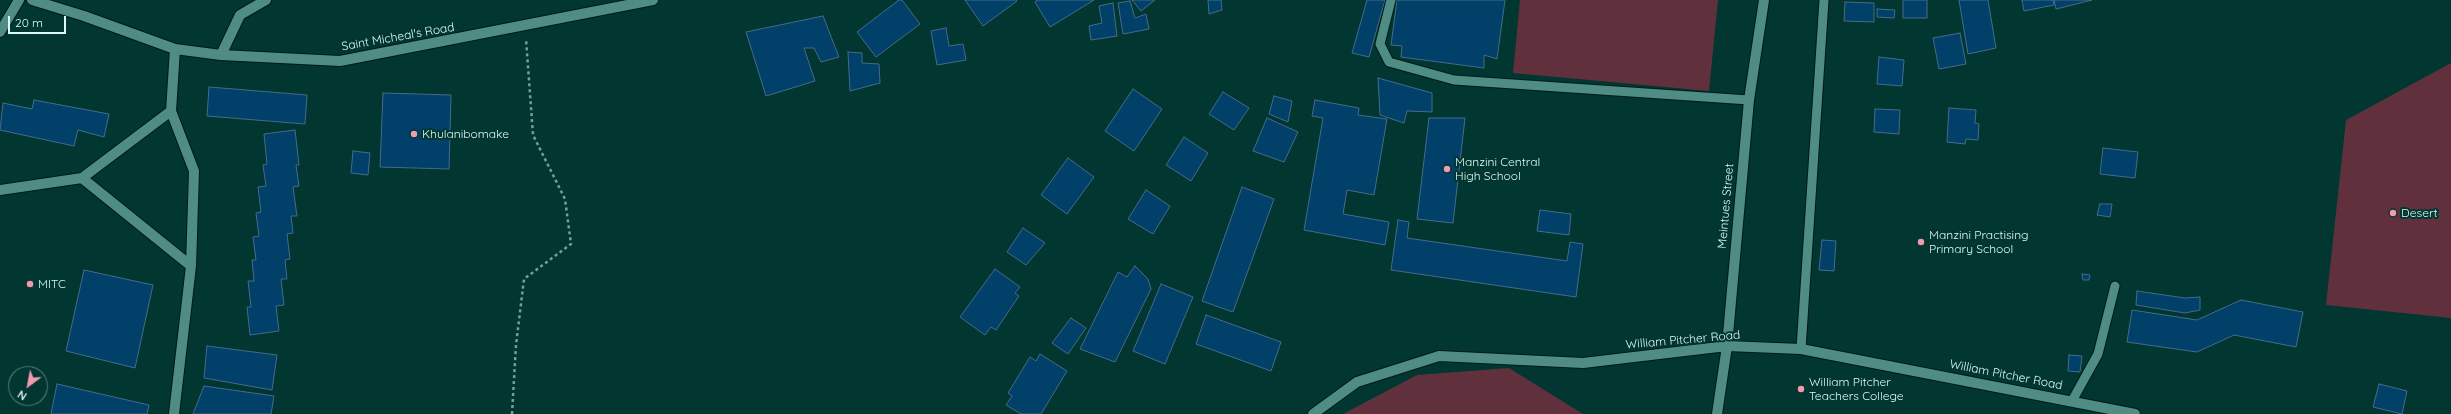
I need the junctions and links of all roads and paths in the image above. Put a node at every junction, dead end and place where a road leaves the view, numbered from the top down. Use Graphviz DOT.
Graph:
graph roads {
  1 [pos="19,0"];
  2 [pos="32,0"];
  3 [pos="266,0"];
  4 [pos="653,0"];
  5 [pos="1391,0"];
  6 [pos="1764,0"];
  7 [pos="1824,0"];
  8 [pos="525,26"];
  9 [pos="0,32"];
  10 [pos="175,49"];
  11 [pos="220,54"];
  12 [pos="1748,100"];
  13 [pos="171,111"];
  14 [pos="82,178"];
  15 [pos="0,190"];
  16 [pos="191,266"];
  17 [pos="2115,286"];
  18 [pos="1727,346"];
  19 [pos="1801,349"];
  20 [pos="2072,401"];
  21 [pos="174,414"];
  22 [pos="512,414"];
  23 [pos="1313,414"];
  24 [pos="1717,414"];
  25 [pos="2135,414"];
  1 -- 9 [label="street"];
  2 -- 10 [label="street, Saint Micheal's Road"];
  3 -- 11 [label="street"];
  4 -- 8 [label="street, Saint Micheal's Road"];
  5 -- 12 [label="lane"];
  6 -- 12 [label="street, Meintues Street"];
  7 -- 19 [label="lane"];
  8 -- 11 [label="street, Saint Micheal's Road"];
  8 -- 22 [label="path"];
  10 -- 11 [label="street, Saint Micheal's Road"];
  10 -- 13 [label="street"];
  12 -- 18 [label="street, Meintues Street"];
  13 -- 14 [label="street"];
  13 -- 16 [label="street"];
  14 -- 15 [label="street"];
  14 -- 16 [label="street"];
  16 -- 21 [label="street"];
  17 -- 20 [label="lane"];
  18 -- 19 [label="street, William Pitcher Road"];
  18 -- 23 [label="street, William Pitcher Road"];
  18 -- 24 [label="street, Meintues Street"];
  19 -- 20 [label="street, William Pitcher Road"];
  20 -- 25 [label="street, William Pitcher Road"];
}
